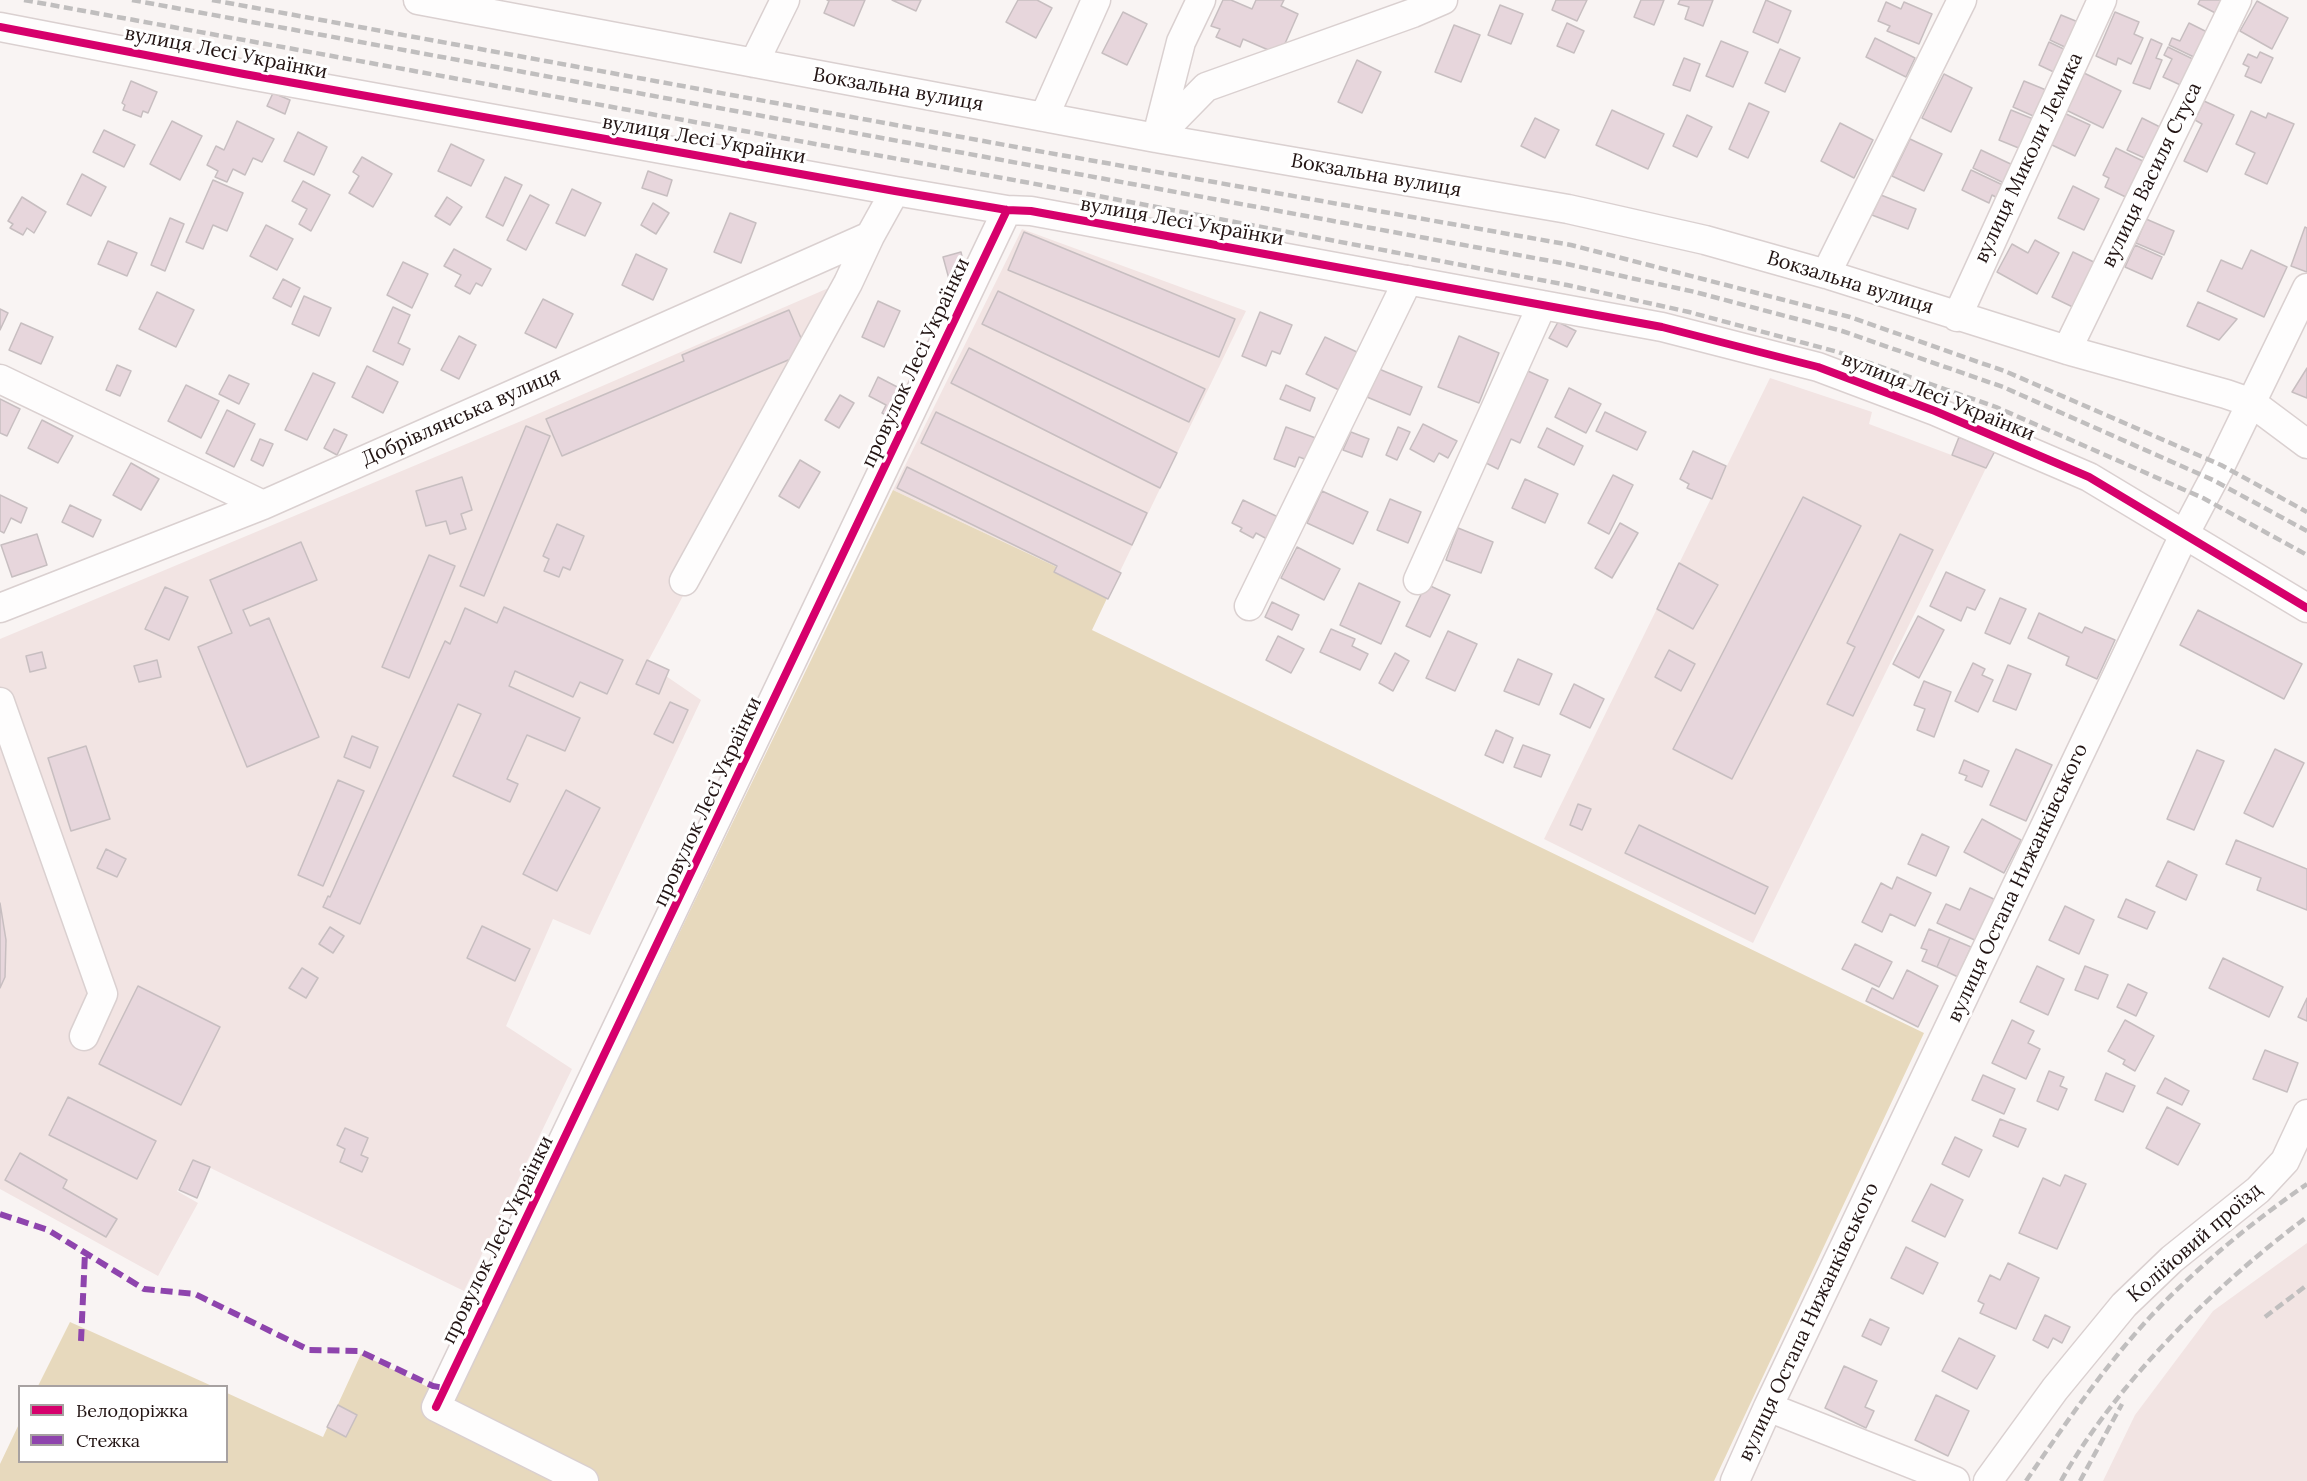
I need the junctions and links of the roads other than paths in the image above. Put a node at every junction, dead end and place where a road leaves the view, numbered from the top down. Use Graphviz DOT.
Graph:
graph roads {
  1 [pos="418,0"];
  2 [pos="785,0"];
  3 [pos="1096,0"];
  4 [pos="1201,0"];
  5 [pos="1443,0"];
  6 [pos="1962,0"];
  7 [pos="2102,0"];
  8 [pos="2237,0"];
  9 [pos="1416,7"];
  10 [pos="0,27"];
  11 [pos="754,63"];
  12 [pos="1044,117"];
  13 [pos="1156,138"];
  14 [pos="896,192"];
  15 [pos="1007,210"];
  16 [pos="870,236"];
  17 [pos="1826,274"];
  18 [pos="1408,280"];
  19 [pos="2307,288"];
  20 [pos="1542,305"];
  21 [pos="1957,317"];
  22 [pos="2067,350"];
  23 [pos="0,379"];
  24 [pos="2252,403"];
  25 [pos="2307,444"];
  26 [pos="263,505"];
  27 [pos="2184,535"];
  28 [pos="1418,580"];
  29 [pos="684,581"];
  30 [pos="1249,606"];
  31 [pos="0,608"];
  32 [pos="2307,608"];
  33 [pos="0,702"];
  34 [pos="84,1036"];
  35 [pos="2307,1114"];
  36 [pos="1768,1407"];
  37 [pos="584,1481"];
  38 [pos="1735,1481"];
  39 [pos="1955,1481"];
  40 [pos="1988,1481"];
  1 -- 11 [label="street, Вокзальна вулиця"];
  2 -- 11 [label="street"];
  3 -- 12 [label="street"];
  4 -- 13 [label="street"];
  5 -- 9 [label="street"];
  6 -- 17 [label="street"];
  7 -- 21 [label="street, вулиця Миколи Лемика"];
  8 -- 22 [label="street, вулиця Василя Стуса"];
  9 -- 13 [label="street"];
  10 -- 14 [label="street, вулиця Лесі Українки"];
  11 -- 12 [label="street, Вокзальна вулиця"];
  12 -- 13 [label="street, Вокзальна вулиця"];
  13 -- 17 [label="street, Вокзальна вулиця"];
  14 -- 15 [label="street, вулиця Лесі Українки"];
  14 -- 16 [label="street"];
  15 -- 18 [label="street, вулиця Лесі Українки"];
  15 -- 37 [label="street, провулок Лесі Українки"];
  16 -- 26 [label="street, Добрівлянська вулиця"];
  16 -- 29 [label="street"];
  17 -- 21 [label="street, Вокзальна вулиця"];
  18 -- 20 [label="street, вулиця Лесі Українки"];
  18 -- 30 [label="street"];
  19 -- 24 [label="street, вулиця Остапа Нижанківського"];
  20 -- 27 [label="street, вулиця Лесі Українки"];
  20 -- 28 [label="street"];
  21 -- 22 [label="street, Вокзальна вулиця"];
  22 -- 24 [label="street, Вокзальна вулиця"];
  23 -- 26 [label="street"];
  24 -- 25 [label="street, Вокзальна вулиця"];
  24 -- 27 [label="street, вулиця Остапа Нижанківського"];
  26 -- 31 [label="street, Добрівлянська вулиця"];
  27 -- 32 [label="street, вулиця Лесі Українки"];
  27 -- 36 [label="street, вулиця Остапа Нижанківського"];
  33 -- 34 [label="street"];
  35 -- 40 [label="street, Колійовий проїзд"];
  36 -- 38 [label="street, вулиця Остапа Нижанківського"];
  36 -- 39 [label="street"];
}
